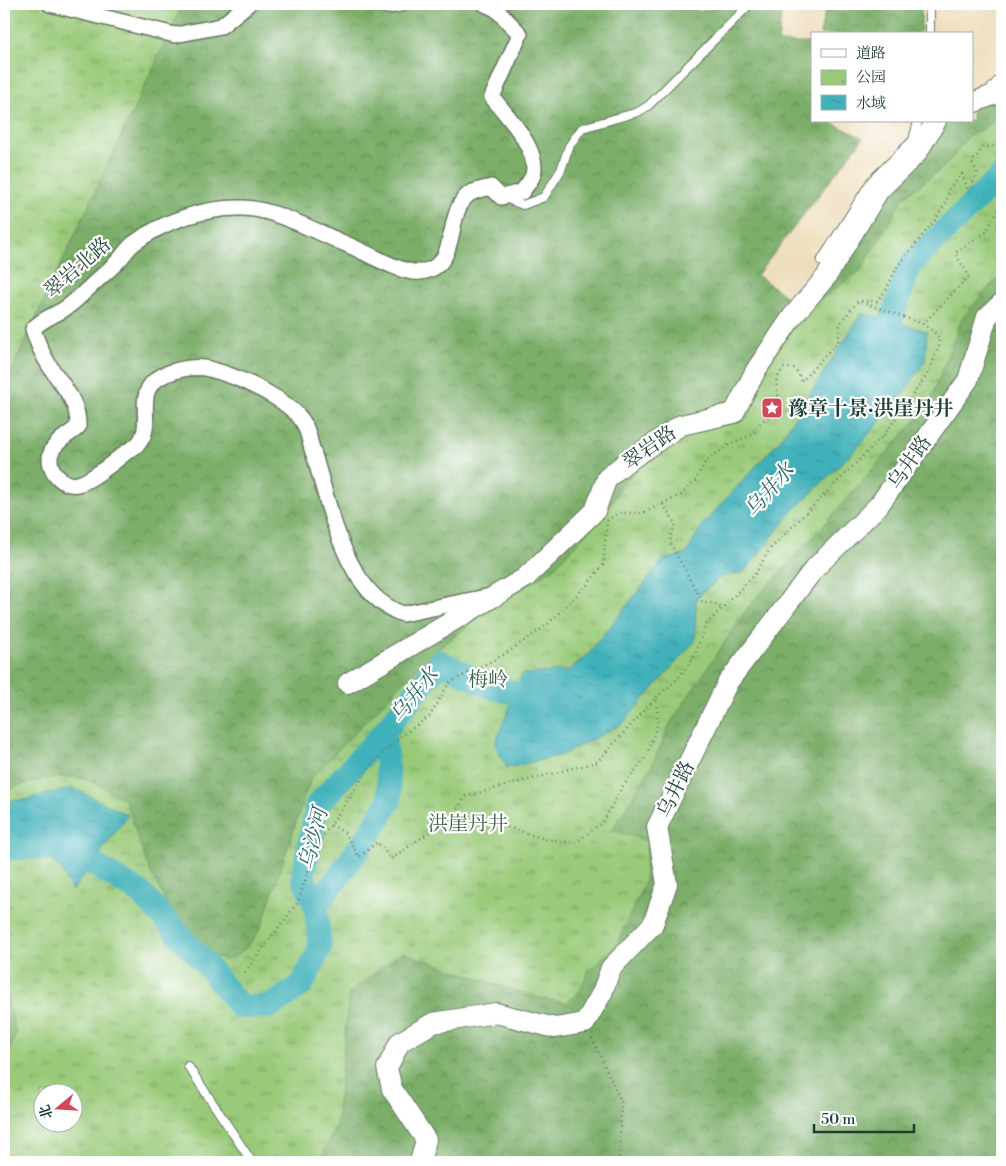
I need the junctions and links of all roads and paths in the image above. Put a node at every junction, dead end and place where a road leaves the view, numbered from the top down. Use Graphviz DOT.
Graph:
graph roads {
  1 [pos="50,4"];
  2 [pos="248,4"];
  3 [pos="384,4"];
  4 [pos="400,4"];
  5 [pos="485,4"];
  6 [pos="750,4"];
  7 [pos="930,4"];
  8 [pos="930,32"];
  9 [pos="1002,85"];
  10 [pos="974,102"];
  11 [pos="918,122"];
  12 [pos="935,122"];
  13 [pos="1002,148"];
  14 [pos="501,197"];
  15 [pos="1002,203"];
  16 [pos="821,261"];
  17 [pos="858,301"];
  18 [pos="1002,303"];
  19 [pos="922,324"];
  20 [pos="663,504"];
  21 [pos="497,595"];
  22 [pos="722,608"];
  23 [pos="348,683"];
  24 [pos="656,698"];
  25 [pos="451,817"];
  26 [pos="331,825"];
  27 [pos="244,972"];
  28 [pos="584,1023"];
  29 [pos="188,1066"];
  30 [pos="252,1162"];
  31 [pos="420,1162"];
  32 [pos="619,1162"];
  1 -- 2 [label="street"];
  3 -- 4 [label="street"];
  5 -- 14 [label="street"];
  6 -- 14 [label="lane"];
  7 -- 8 [label="lane"];
  9 -- 10 [label="street"];
  11 -- 16 [label="lane"];
  12 -- 21 [label="street, 翠岩路"];
  13 -- 17 [label="path"];
  14 -- 21 [label="street, 翠岩北路"];
  15 -- 19 [label="path"];
  17 -- 19 [label="path"];
  17 -- 20 [label="path"];
  18 -- 28 [label="street, 乌井路"];
  19 -- 22 [label="path"];
  20 -- 22 [label="path"];
  20 -- 26 [label="path"];
  21 -- 23 [label="street, 翠岩路"];
  22 -- 24 [label="path"];
  24 -- 25 [label="path"];
  24 -- 25 [label="path"];
  25 -- 26 [label="path"];
  26 -- 27 [label="path"];
  28 -- 31 [label="street"];
  28 -- 32 [label="path"];
  29 -- 30 [label="lane"];
}
